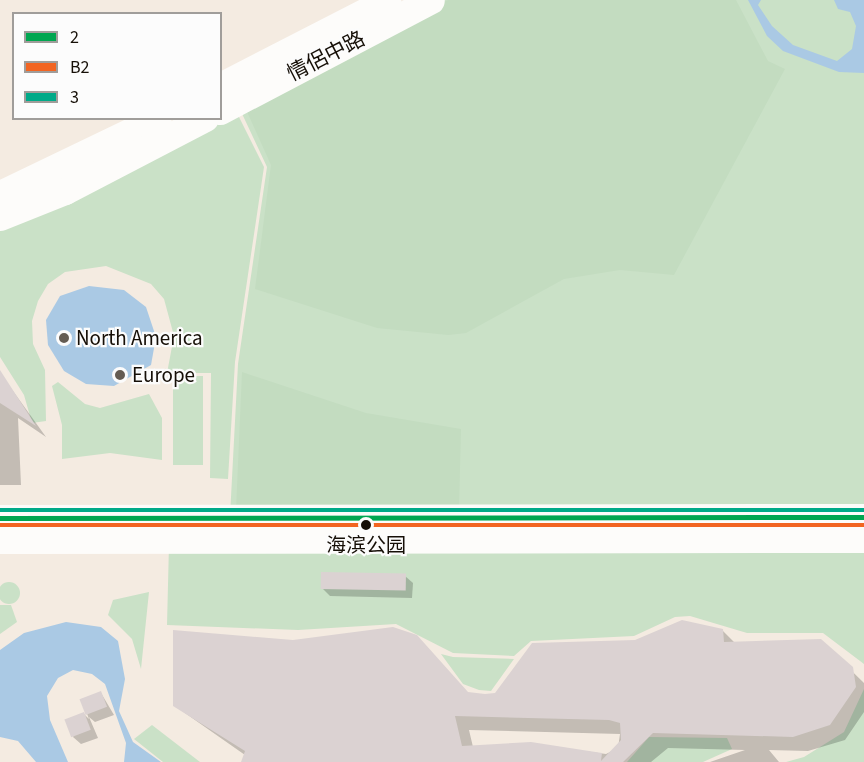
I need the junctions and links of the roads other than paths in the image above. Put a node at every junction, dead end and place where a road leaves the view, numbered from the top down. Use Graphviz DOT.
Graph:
graph roads {
  1 [pos="387,0"];
  2 [pos="431,0"];
  3 [pos="222,85"];
  4 [pos="222,110"];
  5 [pos="154,120"];
  6 [pos="202,120"];
  7 [pos="0,194"];
  8 [pos="0,217"];
  9 [pos="864,517"];
  10 [pos="0,518"];
  11 [pos="864,540"];
  12 [pos="0,541"];
  1 -- 3 [label="highway, 情侶中路"];
  2 -- 4 [label="highway, 情侶中路"];
  5 -- 7 [label="highway"];
  6 -- 8 [label="highway"];
  9 -- 10 [label="main road"];
  11 -- 12 [label="main road"];
}
